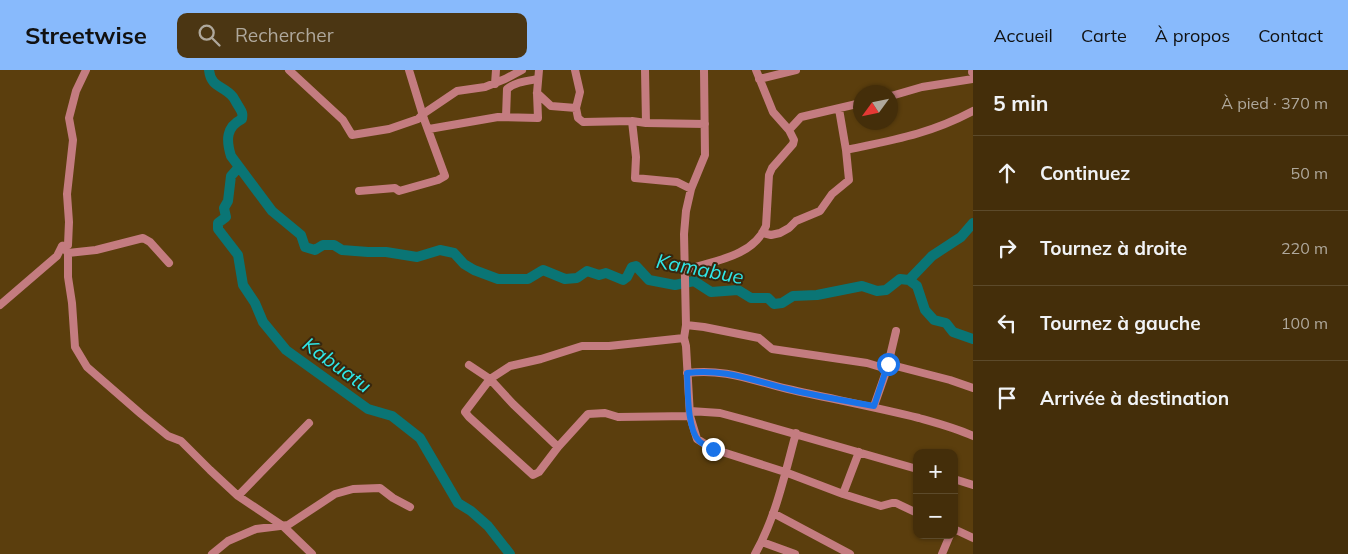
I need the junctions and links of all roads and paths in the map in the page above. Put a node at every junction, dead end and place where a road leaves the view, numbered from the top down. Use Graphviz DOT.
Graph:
graph roads {
  1 [pos="86,70"];
  2 [pos="289,70"];
  3 [pos="409,70"];
  4 [pos="496,70"];
  5 [pos="522,70"];
  6 [pos="539,70"];
  7 [pos="575,70"];
  8 [pos="645,70"];
  9 [pos="704,70"];
  10 [pos="756,70"];
  11 [pos="796,70"];
  12 [pos="973,74"];
  13 [pos="538,79"];
  14 [pos="758,79"];
  15 [pos="495,84"];
  16 [pos="537,93"];
  17 [pos="898,94"];
  18 [pos="853,105"];
  19 [pos="576,108"];
  20 [pos="839,109"];
  21 [pos="973,111"];
  22 [pos="423,114"];
  23 [pos="506,117"];
  24 [pos="632,121"];
  25 [pos="646,123"];
  26 [pos="705,124"];
  27 [pos="429,129"];
  28 [pos="789,130"];
  29 [pos="846,150"];
  30 [pos="691,189"];
  31 [pos="359,191"];
  32 [pos="762,233"];
  33 [pos="62,246"];
  34 [pos="68,253"];
  35 [pos="169,263"];
  36 [pos="685,270"];
  37 [pos="0,305"];
  38 [pos="686,325"];
  39 [pos="896,331"];
  40 [pos="684,338"];
  41 [pos="468,364"];
  42 [pos="887,367"];
  43 [pos="687,373"];
  44 [pos="490,379"];
  45 [pos="973,388"];
  46 [pos="874,406"];
  47 [pos="690,413"];
  48 [pos="309,423"];
  49 [pos="796,433"];
  50 [pos="973,436"];
  51 [pos="558,447"];
  52 [pos="859,452"];
  53 [pos="913,468"];
  54 [pos="785,472"];
  55 [pos="958,480"];
  56 [pos="973,485"];
  57 [pos="843,494"];
  58 [pos="238,496"];
  59 [pos="410,506"];
  60 [pos="913,511"];
  61 [pos="772,513"];
  62 [pos="283,526"];
  63 [pos="958,531"];
  64 [pos="973,538"];
  65 [pos="948,539"];
  66 [pos="762,542"];
  67 [pos="212,554"];
  68 [pos="312,554"];
  69 [pos="755,554"];
  70 [pos="796,554"];
  71 [pos="850,554"];
  72 [pos="942,554"];
  1 -- 33 [label="street"];
  2 -- 22 [label="street"];
  3 -- 22 [label="street"];
  4 -- 15 [label="street"];
  5 -- 15 [label="street"];
  6 -- 13 [label="street"];
  7 -- 19 [label="street"];
  8 -- 25 [label="street"];
  9 -- 26 [label="street"];
  10 -- 14 [label="street"];
  11 -- 14 [label="street"];
  12 -- 17 [label="street"];
  13 -- 16 [label="street"];
  13 -- 23 [label="street"];
  14 -- 28 [label="street"];
  15 -- 22 [label="street"];
  16 -- 19 [label="street"];
  16 -- 23 [label="street"];
  18 -- 20 [label="street"];
  19 -- 24 [label="street"];
  20 -- 28 [label="street"];
  20 -- 29 [label="street"];
  21 -- 29 [label="street"];
  22 -- 27 [label="street"];
  23 -- 27 [label="street"];
  24 -- 25 [label="street"];
  24 -- 30 [label="street"];
  25 -- 26 [label="street"];
  26 -- 30 [label="street"];
  27 -- 31 [label="street"];
  28 -- 32 [label="street"];
  29 -- 32 [label="street"];
  30 -- 36 [label="street"];
  32 -- 36 [label="street"];
  33 -- 34 [label="street"];
  33 -- 37 [label="street"];
  34 -- 35 [label="street"];
  34 -- 58 [label="street"];
  36 -- 38 [label="street"];
  38 -- 40 [label="street"];
  38 -- 42 [label="street"];
  39 -- 42 [label="street"];
  40 -- 43 [label="street"];
  40 -- 44 [label="street"];
  41 -- 44 [label="street"];
  42 -- 45 [label="street"];
  42 -- 46 [label="street"];
  43 -- 46 [label="street"];
  43 -- 47 [label="street"];
  44 -- 51 [label="street"];
  44 -- 51 [label="street"];
  46 -- 50 [label="street"];
  47 -- 49 [label="street"];
  47 -- 51 [label="street"];
  47 -- 54 [label="street"];
  48 -- 58 [label="street"];
  49 -- 52 [label="street"];
  49 -- 54 [label="street"];
  52 -- 53 [label="street"];
  52 -- 57 [label="street"];
  54 -- 57 [label="street"];
  54 -- 61 [label="street"];
  55 -- 56 [label="street"];
  57 -- 60 [label="street"];
  58 -- 62 [label="street"];
  59 -- 62 [label="street"];
  61 -- 66 [label="street"];
  61 -- 71 [label="street"];
  62 -- 67 [label="street"];
  62 -- 68 [label="street"];
  63 -- 64 [label="street"];
  65 -- 72 [label="street"];
  66 -- 69 [label="street"];
  66 -- 70 [label="street"];
}
